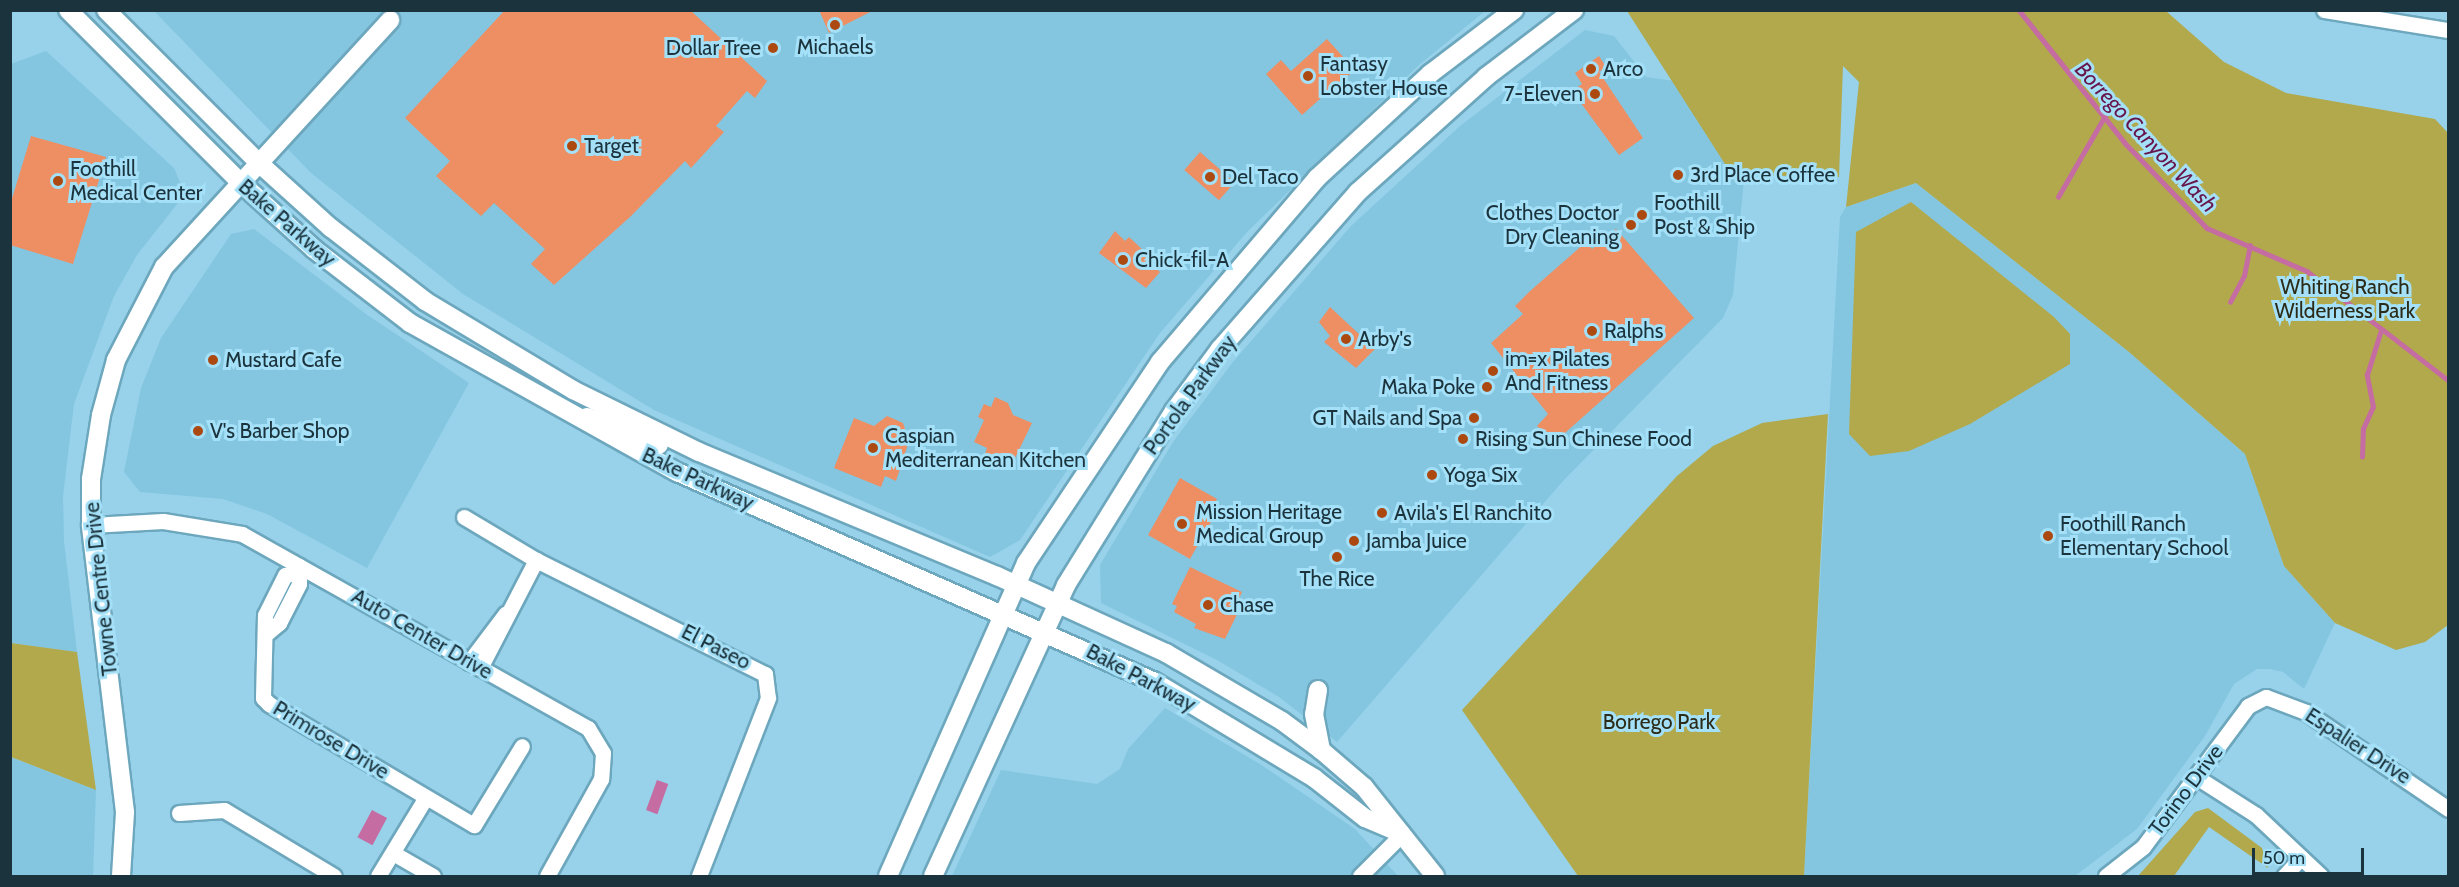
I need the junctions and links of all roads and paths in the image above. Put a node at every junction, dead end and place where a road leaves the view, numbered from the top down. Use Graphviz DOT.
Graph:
graph roads {
  1 [pos="68,10"];
  2 [pos="106,10"];
  3 [pos="1514,10"];
  4 [pos="1574,10"];
  5 [pos="2324,10"];
  6 [pos="395,15"];
  7 [pos="2448,30"];
  8 [pos="259,163"];
  9 [pos="241,183"];
  10 [pos="559,410"];
  11 [pos="699,452"];
  12 [pos="464,517"];
  13 [pos="91,525"];
  14 [pos="536,560"];
  15 [pos="298,568"];
  16 [pos="1017,585"];
  17 [pos="1057,602"];
  18 [pos="1005,614"];
  19 [pos="1045,630"];
  20 [pos="474,665"];
  21 [pos="1318,690"];
  22 [pos="2261,698"];
  23 [pos="1282,721"];
  24 [pos="522,746"];
  25 [pos="1321,750"];
  26 [pos="2198,778"];
  27 [pos="426,797"];
  28 [pos="2448,809"];
  29 [pos="179,813"];
  30 [pos="1365,818"];
  31 [pos="1402,834"];
  32 [pos="393,853"];
  33 [pos="2301,858"];
  34 [pos="121,876"];
  35 [pos="334,876"];
  36 [pos="378,876"];
  37 [pos="433,876"];
  38 [pos="547,876"];
  39 [pos="699,876"];
  40 [pos="888,876"];
  41 [pos="933,876"];
  42 [pos="1360,876"];
  43 [pos="1435,876"];
  44 [pos="2106,876"];
  45 [pos="2284,876"];
  46 [pos="2321,876"];
  1 -- 9 [label="main road, Bake Parkway"];
  2 -- 8 [label="main road, Bake Parkway"];
  3 -- 16 [label="main road, Portola Parkway"];
  4 -- 17 [label="main road, Portola Parkway"];
  5 -- 7 [label="street"];
  6 -- 8 [label="main road, Towne Centre Drive"];
  8 -- 9 [label="main road, Towne Centre Drive"];
  8 -- 11 [label="main road, Bake Parkway"];
  9 -- 10 [label="main road, Bake Parkway"];
  9 -- 13 [label="main road, Towne Centre Drive"];
  10 -- 11 [label="main road"];
  10 -- 18 [label="main road, Bake Parkway"];
  11 -- 16 [label="main road, Bake Parkway"];
  12 -- 14 [label="street, El Paseo"];
  13 -- 15 [label="street, Auto Center Drive"];
  13 -- 34 [label="main road, Towne Centre Drive"];
  14 -- 20 [label="street"];
  14 -- 39 [label="street, El Paseo"];
  15 -- 20 [label="street, Auto Center Drive"];
  15 -- 27 [label="street, Primrose Drive"];
  16 -- 17 [label="main road, Bake Parkway"];
  16 -- 18 [label="main road, Portola Parkway"];
  17 -- 19 [label="main road, Portola Parkway"];
  17 -- 23 [label="main road, Bake Parkway"];
  18 -- 19 [label="main road, Bake Parkway"];
  18 -- 40 [label="main road, Portola Parkway"];
  19 -- 30 [label="main road, Bake Parkway"];
  19 -- 41 [label="main road, Portola Parkway"];
  20 -- 38 [label="street, Auto Center Drive"];
  21 -- 25 [label="main road"];
  22 -- 26 [label="street, Torino Drive"];
  22 -- 28 [label="street, Espalier Drive"];
  23 -- 25 [label="main road, Bake Parkway"];
  23 -- 30 [label="main road"];
  24 -- 27 [label="street, Primrose Drive"];
  25 -- 31 [label="main road, Bake Parkway"];
  26 -- 33 [label="street"];
  26 -- 44 [label="street, Torino Drive"];
  27 -- 32 [label="street"];
  29 -- 35 [label="street"];
  30 -- 31 [label="main road, Bake Parkway"];
  31 -- 42 [label="street"];
  31 -- 43 [label="main road, Bake Parkway"];
  32 -- 36 [label="street"];
  32 -- 37 [label="street"];
  33 -- 45 [label="street"];
  33 -- 46 [label="street"];
}
